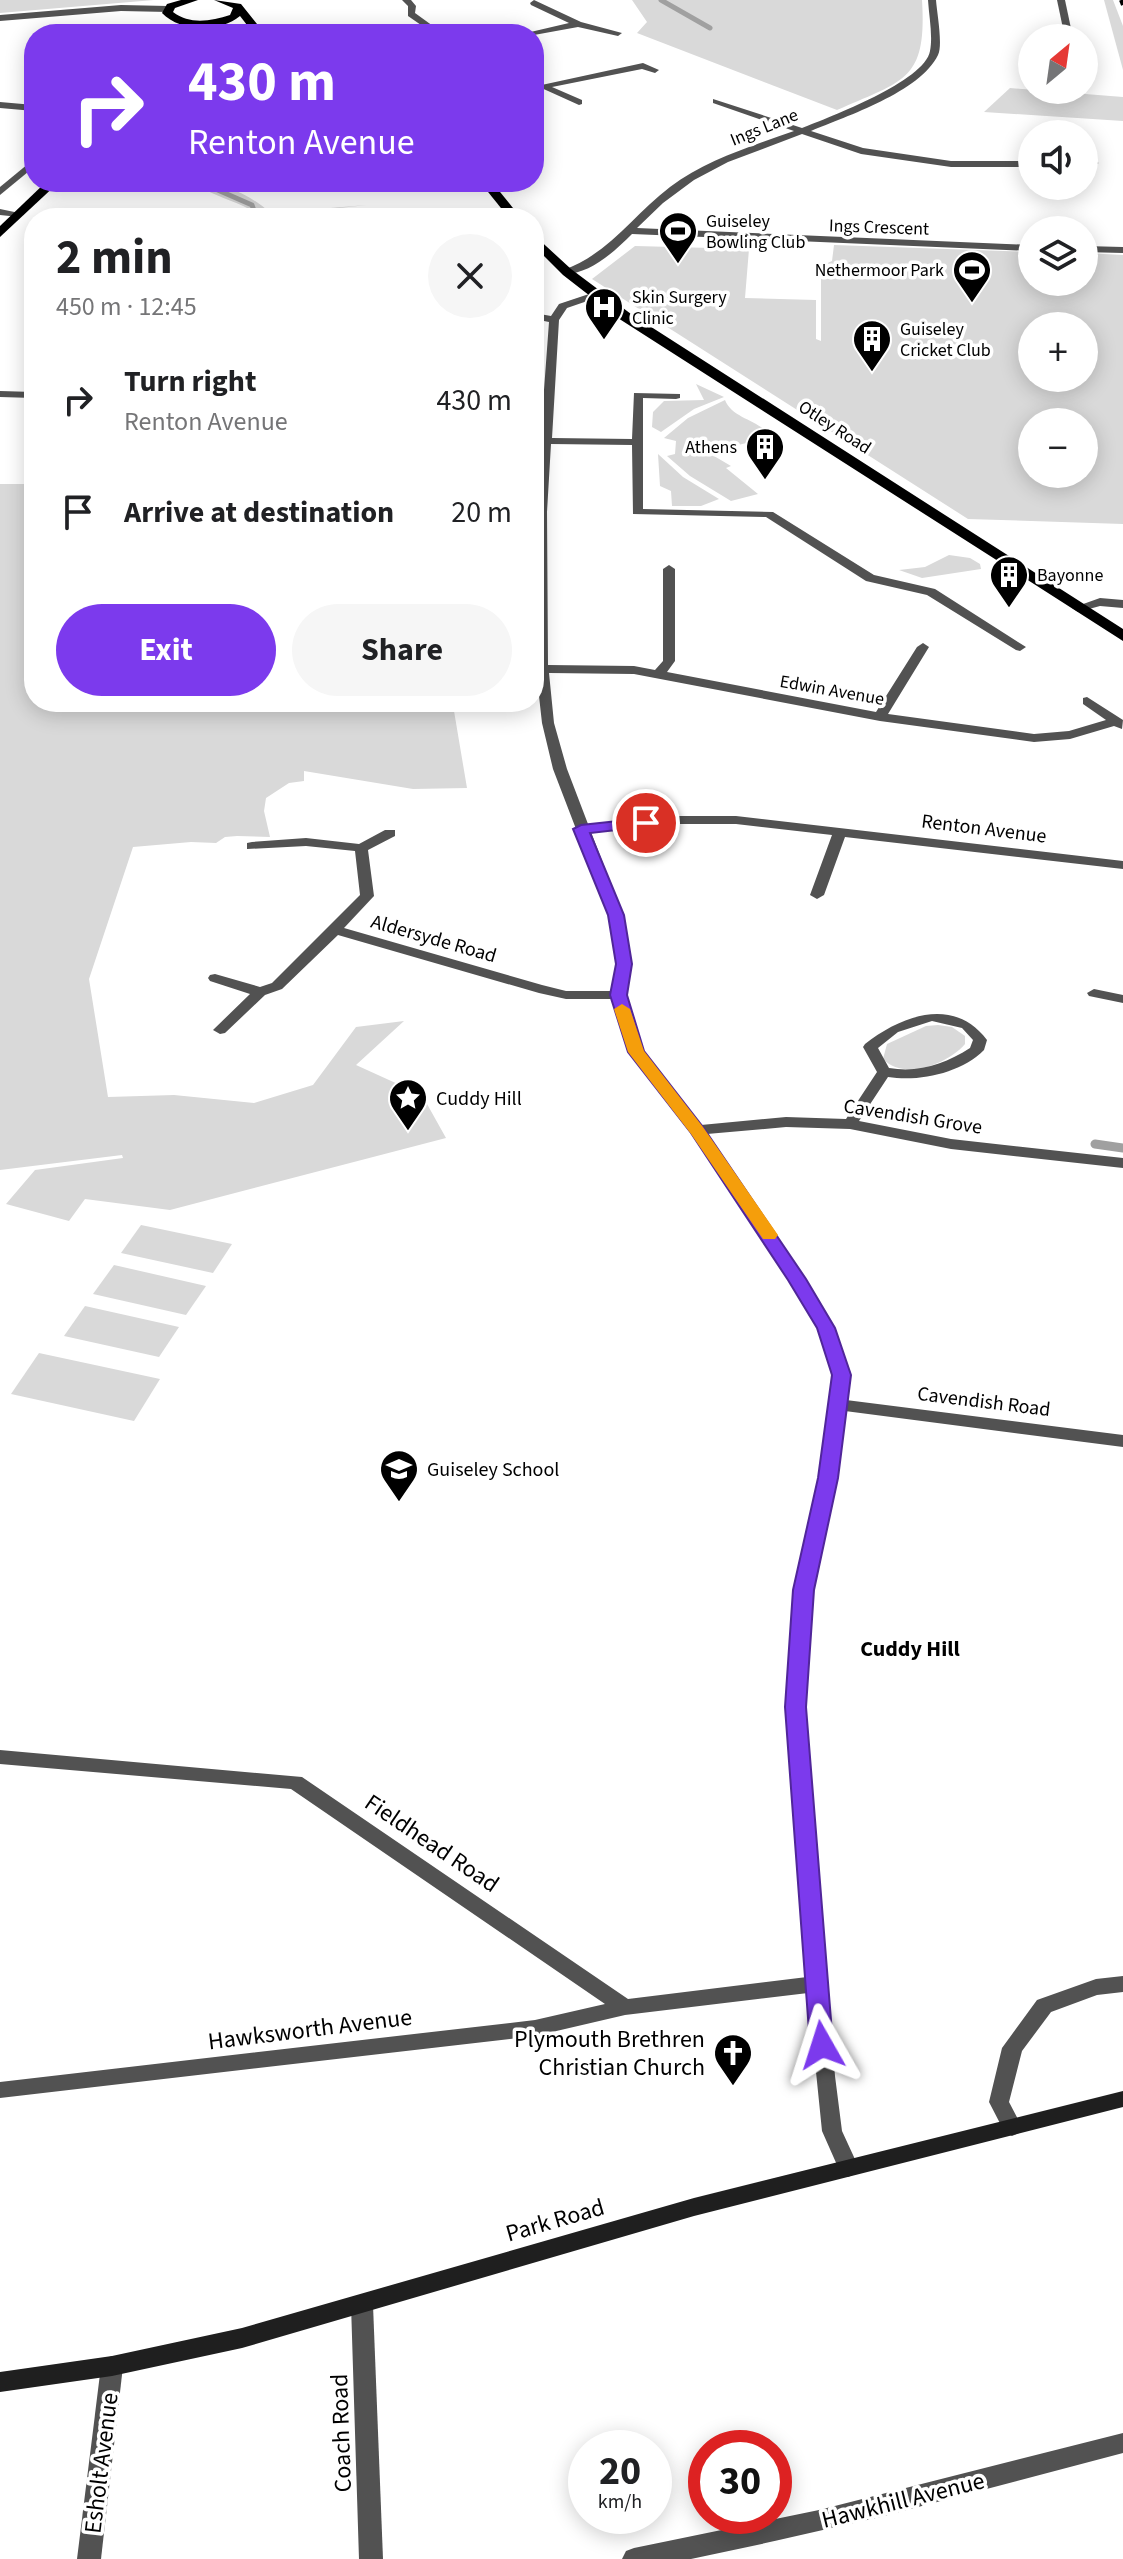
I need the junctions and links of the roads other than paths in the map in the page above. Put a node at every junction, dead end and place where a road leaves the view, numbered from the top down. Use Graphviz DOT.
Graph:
graph roads {
  1 [pos="186,0"];
  2 [pos="193,0"];
  3 [pos="222,0"];
  4 [pos="406,0"];
  5 [pos="932,0"];
  6 [pos="1061,0"];
  7 [pos="534,3"];
  8 [pos="239,9"];
  9 [pos="171,15"];
  10 [pos="0,18"];
  11 [pos="211,23"];
  12 [pos="174,24"];
  13 [pos="215,24"];
  14 [pos="252,24"];
  15 [pos="425,24"];
  16 [pos="578,24"];
  17 [pos="1066,24"];
  18 [pos="544,31"];
  19 [pos="618,33"];
  20 [pos="655,70"];
  21 [pos="544,83"];
  22 [pos="544,87"];
  23 [pos="716,101"];
  24 [pos="579,102"];
  25 [pos="0,105"];
  26 [pos="24,107"];
  27 [pos="798,131"];
  28 [pos="1018,164"];
  29 [pos="24,171"];
  30 [pos="0,192"];
  31 [pos="42,192"];
  32 [pos="494,192"];
  33 [pos="25,208"];
  34 [pos="506,208"];
  35 [pos="24,209"];
  36 [pos="0,212"];
  37 [pos="19,214"];
  38 [pos="630,231"];
  39 [pos="0,233"];
  40 [pos="1018,247"];
  41 [pos="544,249"];
  42 [pos="1098,249"];
  43 [pos="1123,250"];
  44 [pos="567,272"];
  45 [pos="595,295"];
  46 [pos="544,318"];
  47 [pos="554,320"];
  48 [pos="0,394"];
  49 [pos="24,395"];
  50 [pos="676,396"];
  51 [pos="545,441"];
  52 [pos="636,442"];
  53 [pos="544,445"];
  54 [pos="669,569"];
  55 [pos="1123,604"];
  56 [pos="1078,608"];
  57 [pos="1123,636"];
  58 [pos="923,647"];
  59 [pos="1020,647"];
  60 [pos="544,669"];
  61 [pos="659,674"];
  62 [pos="544,685"];
  63 [pos="1087,701"];
  64 [pos="880,717"];
  65 [pos="1119,723"];
  66 [pos="581,829"];
  67 [pos="840,831"];
  68 [pos="390,833"];
  69 [pos="252,846"];
  70 [pos="361,848"];
  71 [pos="1123,865"];
  72 [pos="817,895"];
  73 [pos="335,930"];
  74 [pos="215,978"];
  75 [pos="260,992"];
  76 [pos="1094,993"];
  77 [pos="619,995"];
  78 [pos="1123,999"];
  79 [pos="220,1030"];
  80 [pos="884,1072"];
  81 [pos="850,1124"];
  82 [pos="697,1130"];
  83 [pos="1123,1163"];
  84 [pos="840,1405"];
  85 [pos="1123,1441"];
  86 [pos="0,1757"];
  87 [pos="816,1984"];
  88 [pos="1123,1984"];
  89 [pos="625,2007"];
  90 [pos="0,2090"];
  91 [pos="1123,2099"];
  92 [pos="1012,2127"];
  93 [pos="848,2168"];
  94 [pos="362,2305"];
  95 [pos="112,2366"];
  96 [pos="0,2382"];
  97 [pos="1123,2443"];
  98 [pos="89,2559"];
  99 [pos="371,2559"];
  100 [pos="634,2559"];
  1 -- 2 [label="main road"];
  1 -- 9 [label="main road"];
  3 -- 8 [label="main road"];
  4 -- 15 [label="street"];
  5 -- 27 [label="street, Ings Lane"];
  6 -- 17 [label="street"];
  7 -- 16 [label="street"];
  8 -- 11 [label="main road"];
  8 -- 14 [label="main road"];
  9 -- 10 [label="street"];
  9 -- 11 [label="main road"];
  9 -- 12 [label="main road"];
  11 -- 13 [label="main road"];
  16 -- 18 [label="street"];
  16 -- 19 [label="street"];
  20 -- 21 [label="street"];
  22 -- 24 [label="street"];
  23 -- 27 [label="street"];
  25 -- 26 [label="street"];
  27 -- 28 [label="street"];
  27 -- 38 [label="street, Ings Lane"];
  29 -- 30 [label="street"];
  31 -- 33 [label="main road"];
  32 -- 34 [label="main road"];
  35 -- 37 [label="main road"];
  36 -- 37 [label="street"];
  37 -- 39 [label="main road"];
  38 -- 40 [label="street, Ings Crescent"];
  38 -- 44 [label="street, Ings Lane"];
  41 -- 44 [label="main road, Otley Road"];
  42 -- 43 [label="street"];
  44 -- 45 [label="main road, Otley Road"];
  45 -- 47 [label="street"];
  45 -- 56 [label="main road, Otley Road"];
  46 -- 47 [label="street"];
  47 -- 51 [label="street"];
  48 -- 49 [label="street"];
  50 -- 52 [label="street"];
  51 -- 52 [label="street"];
  51 -- 53 [label="street"];
  52 -- 59 [label="street"];
  54 -- 61 [label="street"];
  55 -- 56 [label="street"];
  56 -- 57 [label="main road, Otley Road"];
  58 -- 64 [label="street"];
  60 -- 61 [label="street, Edwin Avenue"];
  61 -- 64 [label="street, Edwin Avenue"];
  62 -- 66 [label="street"];
  63 -- 65 [label="street, Edwin Avenue"];
  64 -- 65 [label="street, Edwin Avenue"];
  66 -- 67 [label="street, Renton Avenue"];
  66 -- 77 [label="street"];
  67 -- 71 [label="street, Renton Avenue"];
  67 -- 72 [label="street"];
  68 -- 70 [label="street"];
  69 -- 70 [label="street"];
  70 -- 73 [label="street"];
  73 -- 75 [label="street"];
  73 -- 77 [label="street, Aldersyde Road"];
  74 -- 75 [label="street"];
  75 -- 79 [label="street"];
  76 -- 78 [label="street"];
  77 -- 82 [label="street"];
  80 -- 80 [label="street"];
  80 -- 81 [label="street"];
  81 -- 82 [label="street, Cavendish Grove"];
  81 -- 83 [label="street, Cavendish Grove"];
  82 -- 84 [label="street"];
  84 -- 85 [label="street, Cavendish Road"];
  84 -- 87 [label="street"];
  86 -- 89 [label="street, Fieldhead Road"];
  87 -- 89 [label="street"];
  87 -- 93 [label="street"];
  88 -- 92 [label="street"];
  89 -- 90 [label="street, Hawksworth Avenue"];
  91 -- 92 [label="main road, Park Road"];
  92 -- 93 [label="main road, Park Road"];
  93 -- 94 [label="main road, Park Road"];
  94 -- 95 [label="main road, Park Road"];
  94 -- 99 [label="street, Coach Road"];
  95 -- 96 [label="main road, Park Road"];
  95 -- 98 [label="street, Esholt Avenue"];
  97 -- 100 [label="street, Hawkhill Avenue"];
}
